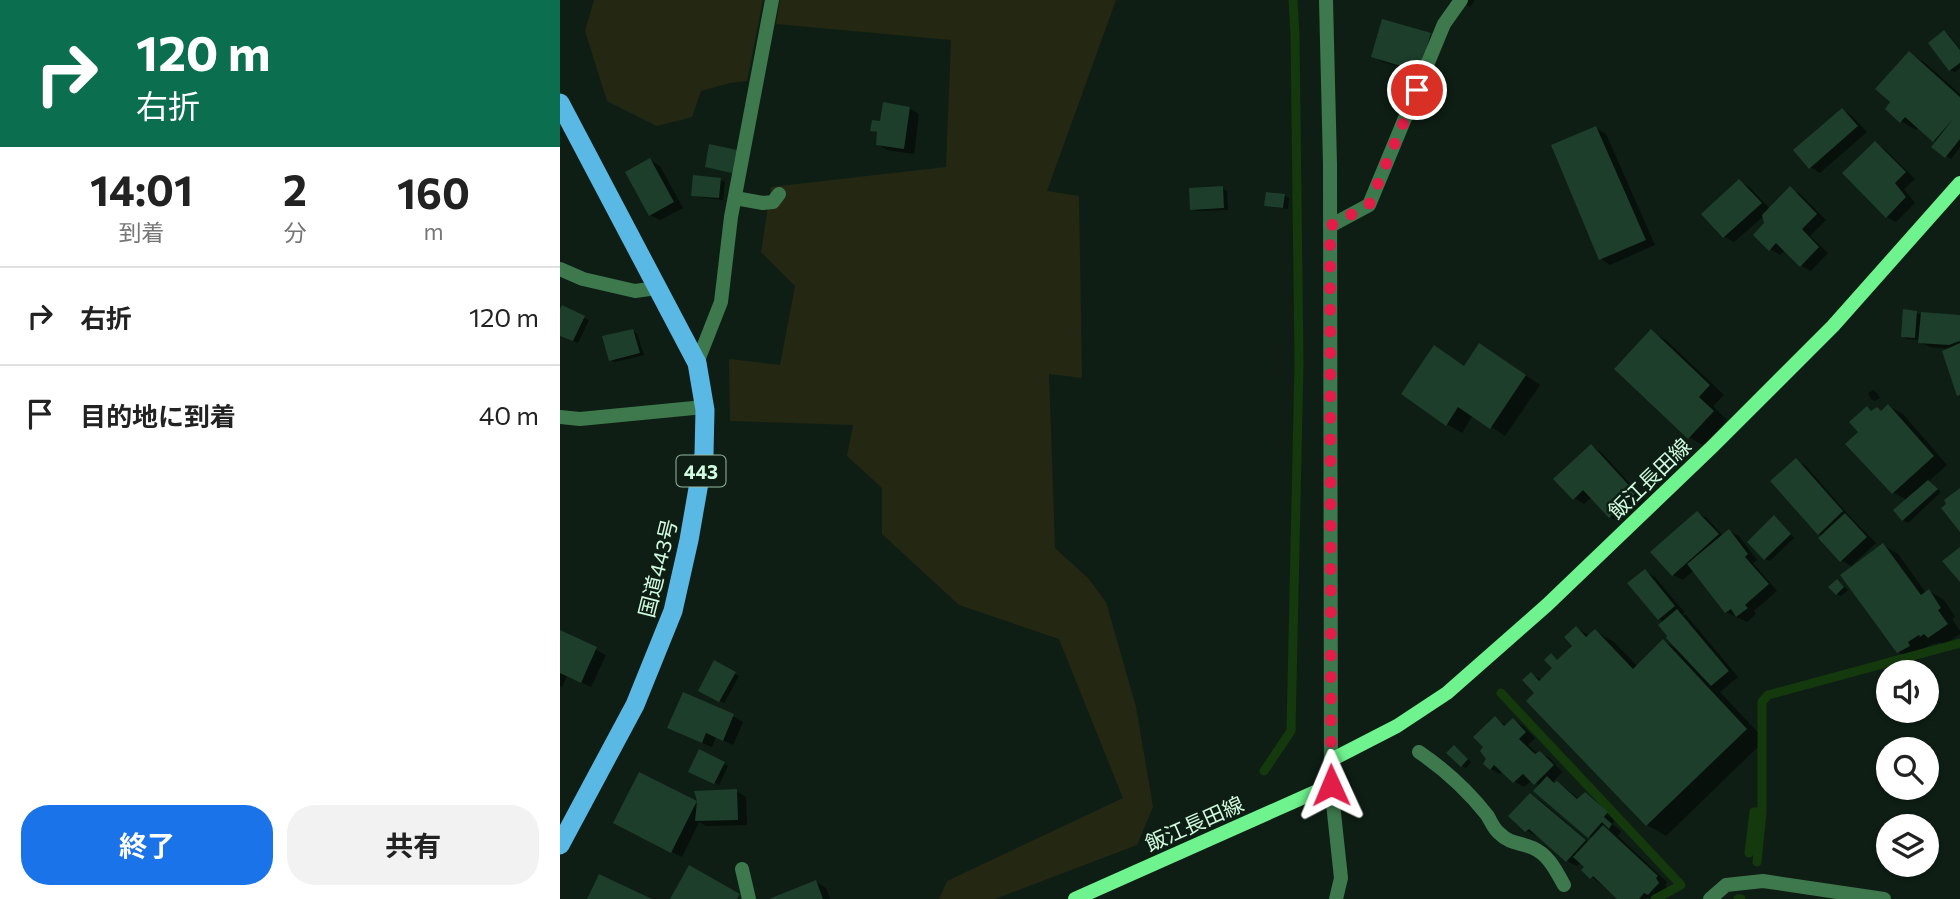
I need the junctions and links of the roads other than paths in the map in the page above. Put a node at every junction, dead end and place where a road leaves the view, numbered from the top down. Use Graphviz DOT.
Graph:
graph roads {
  1 [pos="772,0"];
  2 [pos="1326,0"];
  3 [pos="1461,0"];
  4 [pos="560,103"];
  5 [pos="1960,183"];
  6 [pos="779,194"];
  7 [pos="735,198"];
  8 [pos="1330,226"];
  9 [pos="560,269"];
  10 [pos="657,288"];
  11 [pos="697,363"];
  12 [pos="704,407"];
  13 [pos="560,417"];
  14 [pos="1419,752"];
  15 [pos="1331,760"];
  16 [pos="1331,785"];
  17 [pos="560,845"];
  18 [pos="742,869"];
  19 [pos="1564,885"];
  20 [pos="1092,896"];
  21 [pos="749,899"];
  22 [pos="1074,899"];
  23 [pos="1336,899"];
  24 [pos="1710,899"];
  25 [pos="1884,899"];
  1 -- 7 [label="street"];
  2 -- 8 [label="street"];
  3 -- 8 [label="street"];
  4 -- 10 [label="highway, 国道443号 / 443"];
  5 -- 15 [label="main road, 飯江長田線"];
  6 -- 7 [label="street"];
  7 -- 11 [label="street"];
  8 -- 15 [label="street"];
  9 -- 10 [label="street"];
  10 -- 11 [label="highway, 国道443号 / 443"];
  11 -- 12 [label="highway, 国道443号 / 443"];
  12 -- 13 [label="street"];
  12 -- 17 [label="highway, 国道443号 / 443"];
  14 -- 19 [label="street"];
  15 -- 16 [label="street"];
  16 -- 20 [label="main road, 飯江長田線"];
  16 -- 23 [label="street"];
  18 -- 21 [label="street"];
  20 -- 22 [label="main road, 飯江長田線"];
  24 -- 25 [label="street"];
}
